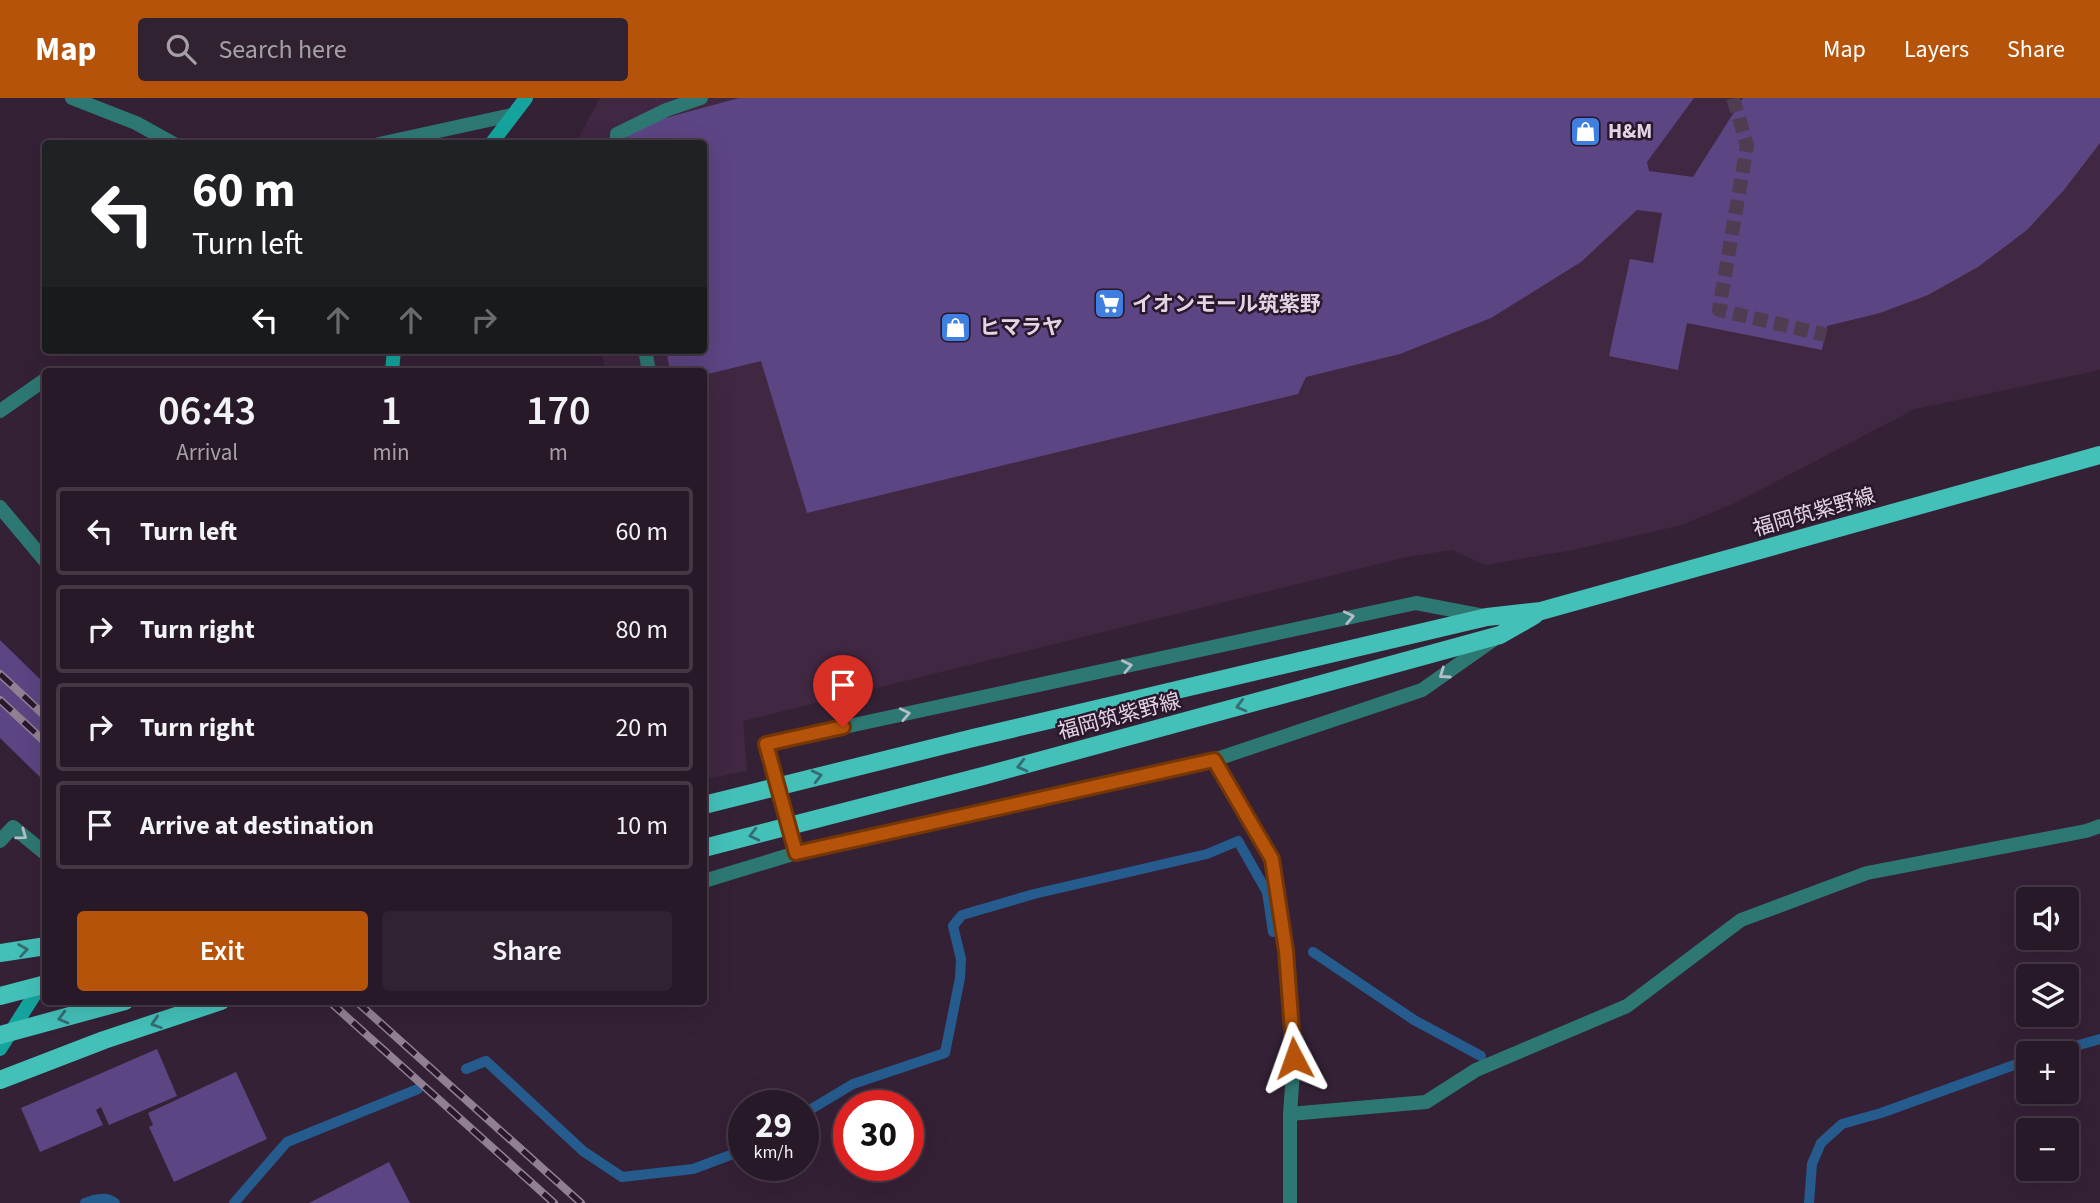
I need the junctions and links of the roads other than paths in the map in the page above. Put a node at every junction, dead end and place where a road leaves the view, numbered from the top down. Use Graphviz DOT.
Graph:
graph roads {
  1 [pos="72,98"];
  2 [pos="526,98"];
  3 [pos="701,98"];
  4 [pos="512,115"];
  5 [pos="167,140"];
  6 [pos="397,140"];
  7 [pos="494,140"];
  8 [pos="617,140"];
  9 [pos="42,382"];
  10 [pos="0,411"];
  11 [pos="2100,456"];
  12 [pos="0,507"];
  13 [pos="42,557"];
  14 [pos="1541,611"];
  15 [pos="1487,617"];
  16 [pos="1500,635"];
  17 [pos="1214,760"];
  18 [pos="707,804"];
  19 [pos="2100,826"];
  20 [pos="0,841"];
  21 [pos="707,847"];
  22 [pos="42,851"];
  23 [pos="796,853"];
  24 [pos="707,880"];
  25 [pos="42,947"];
  26 [pos="0,953"];
  27 [pos="42,983"];
  28 [pos="42,985"];
  29 [pos="0,996"];
  30 [pos="110,1005"];
  31 [pos="208,1005"];
  32 [pos="3,1034"];
  33 [pos="0,1049"];
  34 [pos="0,1080"];
  35 [pos="1290,1114"];
  36 [pos="1290,1203"];
  1 -- 5 [label="street"];
  2 -- 4 [label="street"];
  3 -- 8 [label="street"];
  4 -- 6 [label="street"];
  4 -- 7 [label="street"];
  9 -- 10 [label="street"];
  11 -- 14 [label="main road, 福岡筑紫野線"];
  12 -- 13 [label="street"];
  14 -- 15 [label="main road, 福岡筑紫野線"];
  14 -- 16 [label="main road, 福岡筑紫野線"];
  18 -- 15 [label="main road, 福岡筑紫野線, one-way, bridge"];
  23 -- 15 [label="street, one-way"];
  16 -- 17 [label="street, one-way"];
  16 -- 21 [label="main road, 福岡筑紫野線, one-way, bridge"];
  17 -- 23 [label="street"];
  17 -- 35 [label="street"];
  19 -- 35 [label="street"];
  20 -- 22 [label="street, one-way"];
  23 -- 24 [label="street"];
  26 -- 25 [label="main road, one-way"];
  27 -- 32 [label="street"];
  28 -- 29 [label="main road, bridge"];
  30 -- 32 [label="main road, one-way, bridge"];
  31 -- 34 [label="main road, one-way"];
  32 -- 33 [label="street"];
  35 -- 36 [label="street"];
}
